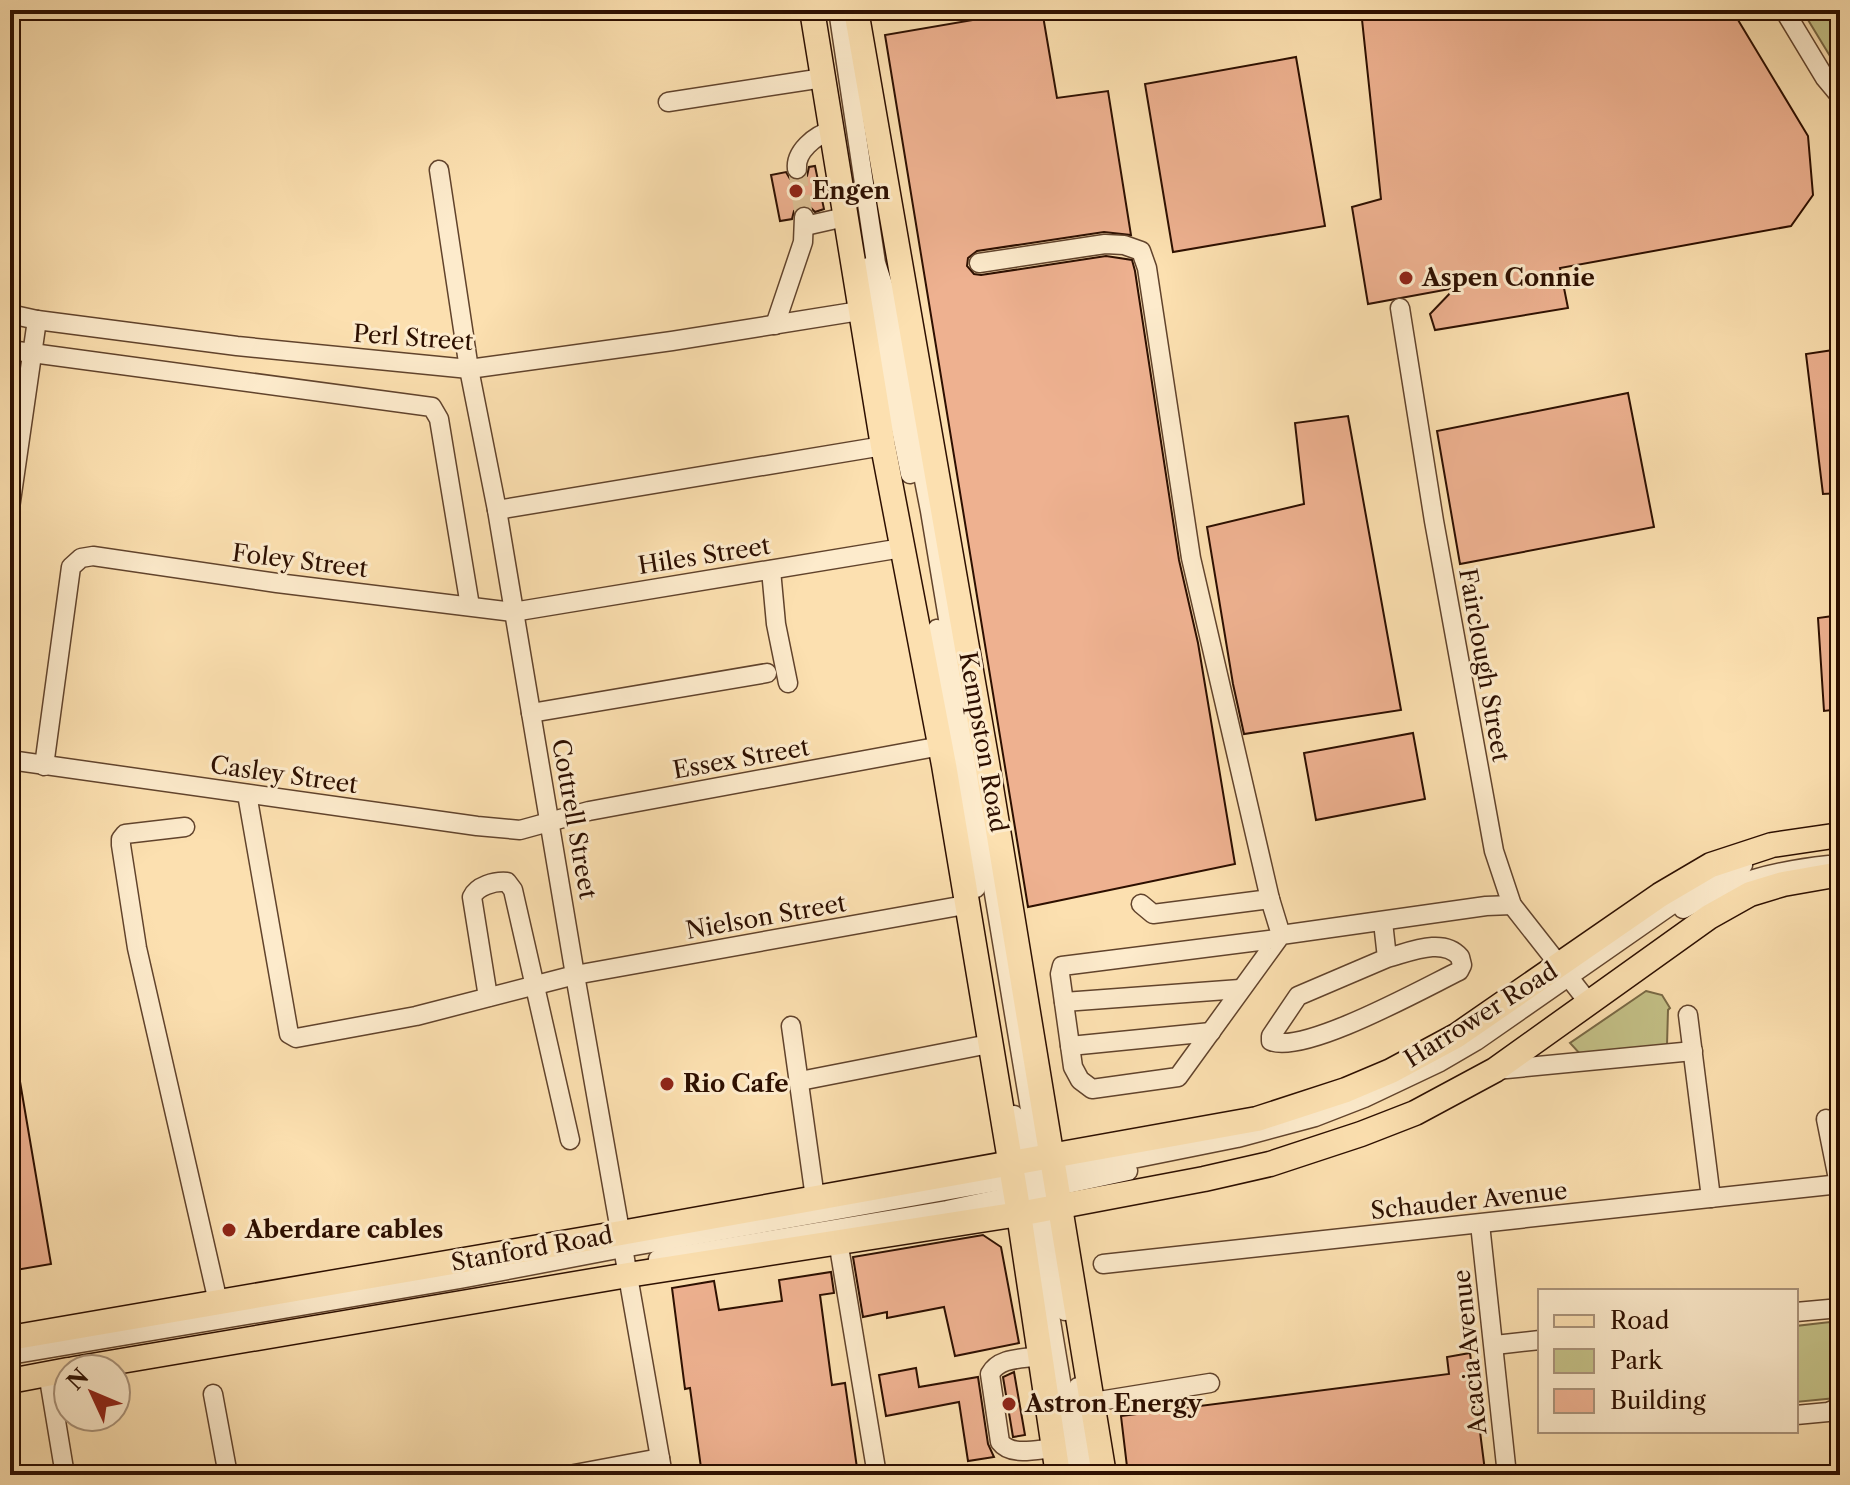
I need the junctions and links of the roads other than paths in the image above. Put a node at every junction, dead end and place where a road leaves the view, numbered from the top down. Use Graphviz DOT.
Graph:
graph roads {
  1 [pos="812,10"];
  2 [pos="824,10"];
  3 [pos="838,10"];
  4 [pos="856,10"];
  5 [pos="1784,10"];
  6 [pos="823,78"];
  7 [pos="1840,96"];
  8 [pos="668,102"];
  9 [pos="831,131"];
  10 [pos="797,169"];
  11 [pos="439,170"];
  12 [pos="845,217"];
  13 [pos="979,263"];
  14 [pos="883,307"];
  15 [pos="1400,308"];
  16 [pos="10,314"];
  17 [pos="37,320"];
  18 [pos="775,325"];
  19 [pos="10,350"];
  20 [pos="31,353"];
  21 [pos="469,369"];
  22 [pos="883,446"];
  23 [pos="10,508"];
  24 [pos="497,510"];
  25 [pos="902,548"];
  26 [pos="771,570"];
  27 [pos="470,606"];
  28 [pos="513,612"];
  29 [pos="767,673"];
  30 [pos="788,683"];
  31 [pos="531,713"];
  32 [pos="941,746"];
  33 [pos="10,760"];
  34 [pos="44,766"];
  35 [pos="247,794"];
  36 [pos="551,822"];
  37 [pos="185,827"];
  38 [pos="1840,835"];
  39 [pos="1840,845"];
  40 [pos="1840,864"];
  41 [pos="1840,874"];
  42 [pos="1270,899"];
  43 [pos="1141,904"];
  44 [pos="965,905"];
  45 [pos="1512,905"];
  46 [pos="1383,922"];
  47 [pos="1275,942"];
  48 [pos="1387,958"];
  49 [pos="575,975"];
  50 [pos="1567,976"];
  51 [pos="533,986"];
  52 [pos="1240,989"];
  53 [pos="488,997"];
  54 [pos="1064,1002"];
  55 [pos="1589,1003"];
  56 [pos="1688,1015"];
  57 [pos="791,1026"];
  58 [pos="1211,1032"];
  59 [pos="989,1044"];
  60 [pos="1070,1046"];
  61 [pos="1693,1051"];
  62 [pos="1495,1070"];
  63 [pos="800,1081"];
  64 [pos="1826,1119"];
  65 [pos="570,1140"];
  66 [pos="1204,1179"];
  67 [pos="1035,1184"];
  68 [pos="1840,1184"];
  69 [pos="815,1198"];
  70 [pos="1711,1198"];
  71 [pos="1480,1224"];
  72 [pos="838,1241"];
  73 [pos="1068,1252"];
  74 [pos="625,1255"];
  75 [pos="1103,1264"];
  76 [pos="218,1302"];
  77 [pos="1840,1308"];
  78 [pos="1798,1312"];
  79 [pos="10,1338"];
  80 [pos="1538,1340"];
  81 [pos="1495,1345"];
  82 [pos="10,1355"];
  83 [pos="1040,1356"];
  84 [pos="132,1357"];
  85 [pos="10,1369"];
  86 [pos="52,1373"];
  87 [pos="10,1381"];
  88 [pos="1210,1383"];
  89 [pos="213,1394"];
  90 [pos="1093,1402"];
  91 [pos="1840,1407"];
  92 [pos="1798,1415"];
  93 [pos="64,1433"];
  94 [pos="1055,1448"];
  95 [pos="662,1467"];
  96 [pos="65,1475"];
  97 [pos="228,1475"];
  98 [pos="569,1475"];
  99 [pos="877,1475"];
  100 [pos="1058,1475"];
  101 [pos="1072,1475"];
  102 [pos="1086,1475"];
  103 [pos="1104,1475"];
  104 [pos="1507,1475"];
  1 -- 6 [label="main road, Kempston Road"];
  2 -- 14 [label="street"];
  3 -- 14 [label="street"];
  4 -- 14 [label="main road, Kempston Road"];
  5 -- 7 [label="street"];
  6 -- 8 [label="street"];
  6 -- 9 [label="main road, Kempston Road"];
  9 -- 10 [label="street"];
  9 -- 12 [label="main road, Kempston Road"];
  11 -- 21 [label="street, Cottrell Street"];
  12 -- 14 [label="main road, Kempston Road"];
  12 -- 18 [label="street"];
  13 -- 42 [label="street"];
  14 -- 18 [label="street, Perl Street"];
  14 -- 22 [label="main road, Kempston Road"];
  14 -- 67 [label="main road, Kempston Road"];
  15 -- 45 [label="street, Fairclough Street"];
  16 -- 17 [label="street, Perl Street"];
  17 -- 20 [label="street"];
  17 -- 21 [label="street, Perl Street"];
  18 -- 21 [label="street, Perl Street"];
  19 -- 20 [label="street"];
  20 -- 23 [label="street"];
  20 -- 27 [label="street"];
  21 -- 24 [label="street, Cottrell Street"];
  22 -- 24 [label="street"];
  22 -- 25 [label="main road, Kempston Road"];
  24 -- 28 [label="street, Cottrell Street"];
  25 -- 26 [label="street, Hiles Street"];
  25 -- 32 [label="main road, Kempston Road"];
  26 -- 28 [label="street, Hiles Street"];
  26 -- 30 [label="street"];
  27 -- 28 [label="street, Foley Street"];
  27 -- 34 [label="street, Foley Street"];
  28 -- 31 [label="street, Cottrell Street"];
  29 -- 31 [label="street"];
  31 -- 36 [label="street, Cottrell Street"];
  32 -- 36 [label="street, Essex Street"];
  32 -- 44 [label="main road, Kempston Road"];
  33 -- 34 [label="street, Casley Street"];
  34 -- 35 [label="street, Casley Street"];
  35 -- 36 [label="street, Casley Street"];
  35 -- 53 [label="street, Nielson Street"];
  36 -- 49 [label="street, Cottrell Street"];
  37 -- 76 [label="street"];
  38 -- 50 [label="main road, Harrower Road"];
  39 -- 50 [label="street"];
  40 -- 50 [label="street"];
  41 -- 55 [label="main road, Harrower Road"];
  42 -- 43 [label="street"];
  42 -- 47 [label="street"];
  44 -- 49 [label="street, Nielson Street"];
  44 -- 59 [label="main road, Kempston Road"];
  45 -- 46 [label="street"];
  45 -- 50 [label="street, Fairclough Street"];
  46 -- 47 [label="street"];
  46 -- 48 [label="street"];
  47 -- 52 [label="street"];
  47 -- 54 [label="street"];
  48 -- 48 [label="street"];
  49 -- 51 [label="street, Nielson Street"];
  49 -- 74 [label="street, Cottrell Street"];
  50 -- 55 [label="street, Fairclough Street"];
  50 -- 67 [label="main road, Harrower Road"];
  51 -- 53 [label="street, Nielson Street"];
  51 -- 53 [label="street"];
  51 -- 65 [label="street"];
  52 -- 54 [label="street"];
  52 -- 58 [label="street"];
  54 -- 60 [label="street"];
  55 -- 62 [label="main road, Harrower Road"];
  56 -- 61 [label="street"];
  57 -- 63 [label="street"];
  58 -- 60 [label="street"];
  58 -- 60 [label="street"];
  59 -- 63 [label="street"];
  59 -- 67 [label="main road, Kempston Road"];
  61 -- 62 [label="street"];
  61 -- 70 [label="street"];
  62 -- 66 [label="main road, Harrower Road"];
  63 -- 69 [label="street"];
  64 -- 68 [label="street"];
  66 -- 67 [label="main road, Harrower Road"];
  66 -- 73 [label="main road"];
  67 -- 69 [label="main road, Stanford Road"];
  67 -- 72 [label="main road, Stanford Road"];
  67 -- 73 [label="main road, Kempston Road"];
  67 -- 74 [label="street"];
  67 -- 83 [label="main road, Kempston Road"];
  67 -- 101 [label="street"];
  67 -- 102 [label="street"];
  68 -- 70 [label="street, Schauder Avenue"];
  69 -- 74 [label="main road, Stanford Road"];
  70 -- 71 [label="street, Schauder Avenue"];
  71 -- 75 [label="street, Schauder Avenue"];
  71 -- 81 [label="street, Acacia Avenue"];
  72 -- 74 [label="main road, Stanford Road"];
  72 -- 99 [label="street"];
  73 -- 90 [label="main road, Kempston Road"];
  74 -- 76 [label="main road, Stanford Road"];
  74 -- 82 [label="street"];
  74 -- 84 [label="main road, Stanford Road"];
  74 -- 85 [label="street"];
  74 -- 95 [label="street, Cottrell Street"];
  76 -- 79 [label="main road, Stanford Road"];
  77 -- 78 [label="street"];
  80 -- 81 [label="street"];
  81 -- 104 [label="street, Acacia Avenue"];
  83 -- 94 [label="main road, Kempston Road"];
  83 -- 94 [label="street"];
  86 -- 87 [label="main road, Stanford Road"];
  88 -- 90 [label="street"];
  89 -- 97 [label="street"];
  90 -- 103 [label="main road, Kempston Road"];
  91 -- 92 [label="street"];
  93 -- 96 [label="street"];
  94 -- 100 [label="main road, Kempston Road"];
  95 -- 98 [label="street"];
}
